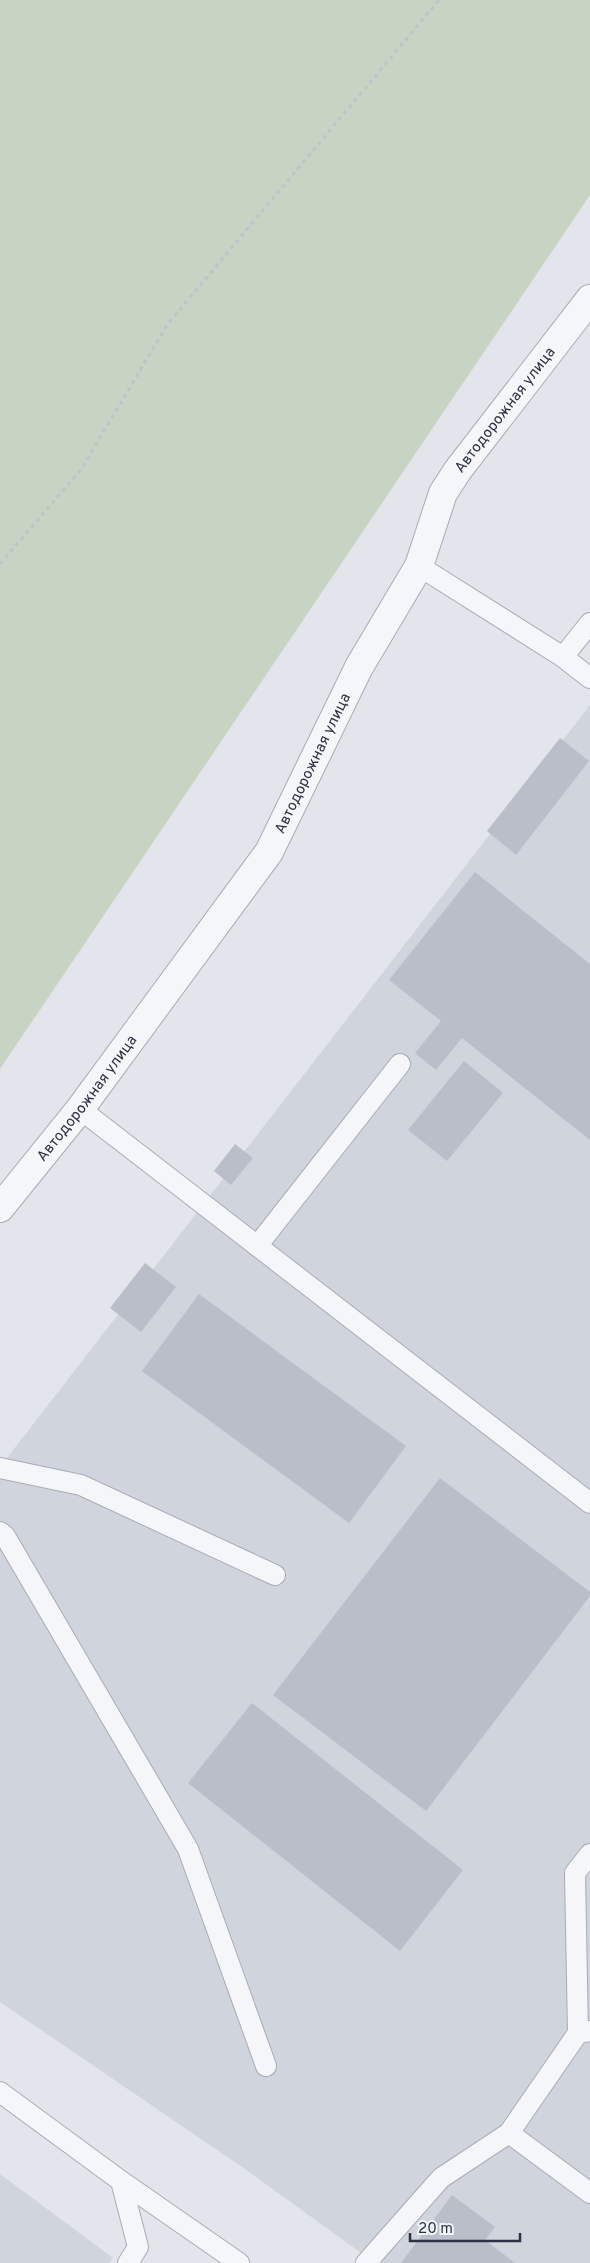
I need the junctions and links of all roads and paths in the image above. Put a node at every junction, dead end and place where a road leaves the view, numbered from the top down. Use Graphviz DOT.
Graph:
graph roads {
  1 [pos="439,0"];
  2 [pos="590,299"];
  3 [pos="0,564"];
  4 [pos="419,566"];
  5 [pos="586,636"];
  6 [pos="563,657"];
  7 [pos="590,678"];
  8 [pos="400,1064"];
  9 [pos="80,1109"];
  10 [pos="0,1208"];
  11 [pos="257,1246"];
  12 [pos="0,1468"];
  13 [pos="590,1503"];
  14 [pos="0,1532"];
  15 [pos="275,1575"];
  16 [pos="590,1854"];
  17 [pos="584,2032"];
  18 [pos="266,2066"];
  19 [pos="0,2092"];
  20 [pos="509,2133"];
  21 [pos="121,2180"];
  22 [pos="590,2193"];
  23 [pos="128,2263"];
  24 [pos="239,2263"];
  25 [pos="366,2263"];
  1 -- 3 [label="path"];
  2 -- 4 [label="street, Автодорожная улица"];
  4 -- 6 [label="lane"];
  4 -- 9 [label="street, Автодорожная улица"];
  5 -- 6 [label="lane"];
  6 -- 7 [label="lane"];
  8 -- 11 [label="lane"];
  9 -- 10 [label="street, Автодорожная улица"];
  9 -- 11 [label="lane"];
  11 -- 13 [label="lane"];
  12 -- 15 [label="lane"];
  14 -- 18 [label="lane"];
  16 -- 17 [label="lane"];
  17 -- 20 [label="lane"];
  19 -- 21 [label="lane"];
  20 -- 22 [label="lane"];
  20 -- 25 [label="lane"];
  21 -- 23 [label="lane"];
  21 -- 24 [label="lane"];
}
